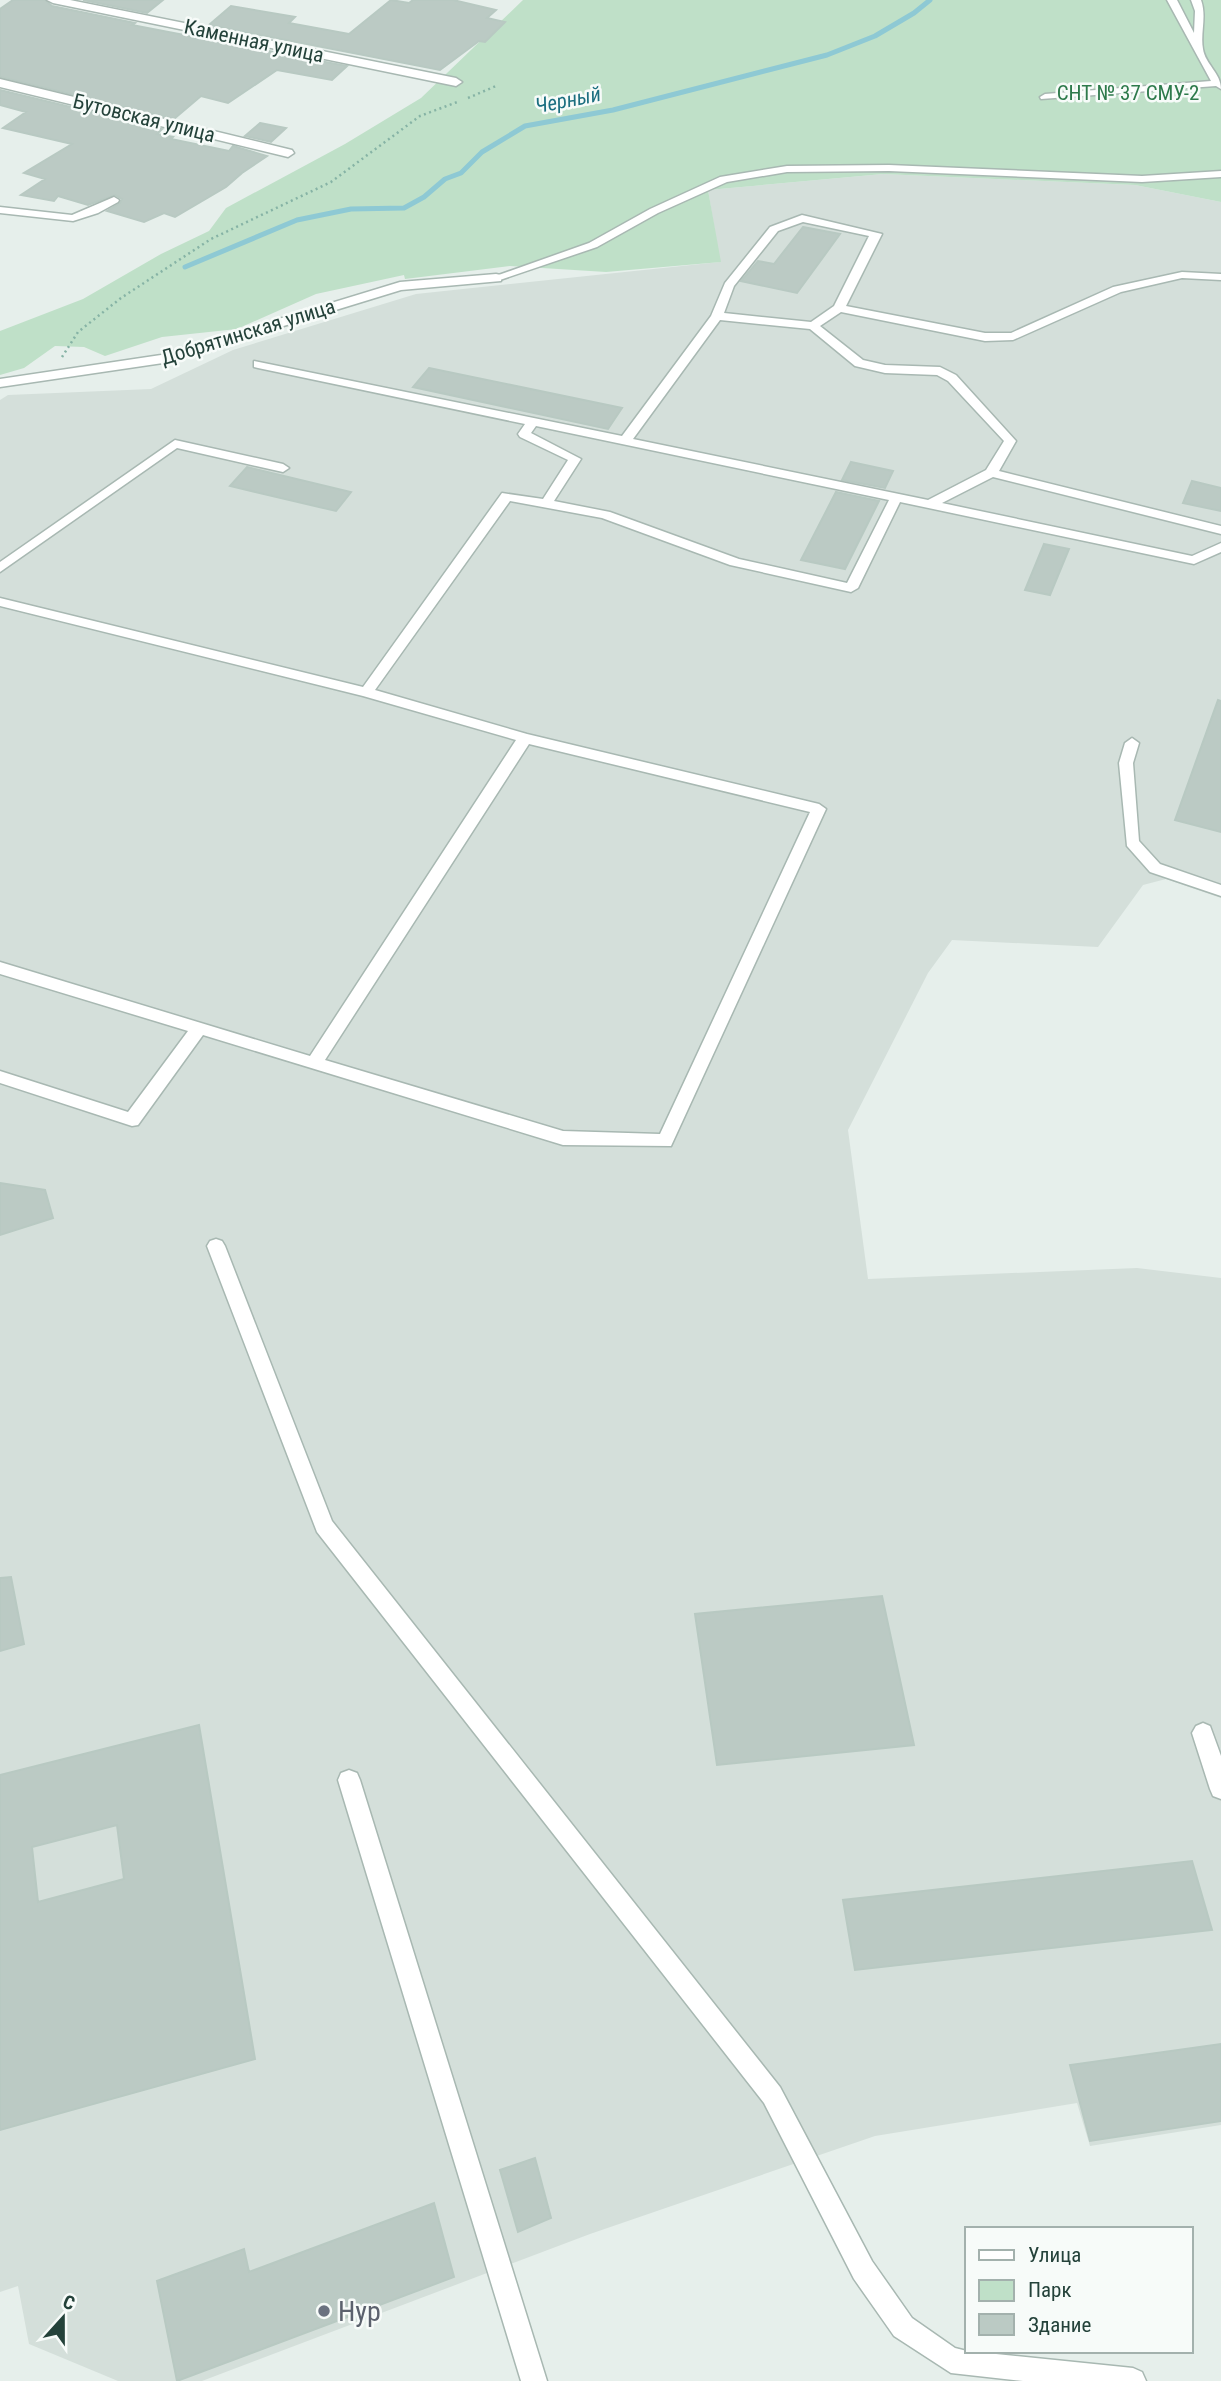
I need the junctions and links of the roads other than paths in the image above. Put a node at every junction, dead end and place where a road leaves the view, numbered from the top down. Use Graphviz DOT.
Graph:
graph roads {
  1 [pos="53,0"];
  2 [pos="1172,0"];
  3 [pos="1196,0"];
  4 [pos="1199,47"];
  5 [pos="1218,79"];
  6 [pos="456,82"];
  7 [pos="0,83"];
  8 [pos="1045,97"];
  9 [pos="288,153"];
  10 [pos="1221,174"];
  11 [pos="114,200"];
  12 [pos="0,210"];
  13 [pos="1221,277"];
  14 [pos="496,278"];
  15 [pos="839,308"];
  16 [pos="717,316"];
  17 [pos="813,326"];
  18 [pos="258,364"];
  19 [pos="0,383"];
  20 [pos="533,422"];
  21 [pos="625,441"];
  22 [pos="284,468"];
  23 [pos="991,473"];
  24 [pos="896,498"];
  25 [pos="546,504"];
  26 [pos="929,505"];
  27 [pos="1221,530"];
  28 [pos="1221,547"];
  29 [pos="0,568"];
  30 [pos="0,602"];
  31 [pos="366,692"];
  32 [pos="525,738"];
  33 [pos="1132,743"];
  34 [pos="1221,891"];
  35 [pos="0,968"];
  36 [pos="198,1030"];
  37 [pos="314,1063"];
  38 [pos="0,1077"];
  39 [pos="216,1246"];
  40 [pos="1203,1733"];
  41 [pos="349,1780"];
  42 [pos="1221,1789"];
  43 [pos="534,2381"];
  44 [pos="1133,2381"];
  1 -- 6 [label="street, Каменная улица"];
  2 -- 4 [label="lane"];
  3 -- 4 [label="lane"];
  4 -- 5 [label="lane"];
  5 -- 8 [label="lane"];
  7 -- 9 [label="street, Бутовская улица"];
  10 -- 14 [label="lane"];
  11 -- 12 [label="lane"];
  13 -- 15 [label="lane"];
  14 -- 19 [label="street, Добрятинская улица"];
  15 -- 16 [label="lane"];
  15 -- 17 [label="lane"];
  16 -- 17 [label="lane"];
  16 -- 21 [label="lane"];
  17 -- 23 [label="lane"];
  18 -- 20 [label="lane"];
  20 -- 21 [label="lane"];
  20 -- 25 [label="lane"];
  21 -- 24 [label="lane"];
  22 -- 29 [label="lane"];
  23 -- 26 [label="lane"];
  23 -- 27 [label="lane"];
  24 -- 25 [label="lane"];
  24 -- 26 [label="lane"];
  25 -- 31 [label="lane"];
  26 -- 28 [label="lane"];
  30 -- 31 [label="lane"];
  31 -- 32 [label="lane"];
  32 -- 37 [label="lane"];
  32 -- 37 [label="lane"];
  33 -- 34 [label="lane"];
  35 -- 36 [label="lane"];
  36 -- 37 [label="lane"];
  36 -- 38 [label="lane"];
  39 -- 44 [label="lane"];
  40 -- 42 [label="lane"];
  41 -- 43 [label="lane"];
}
